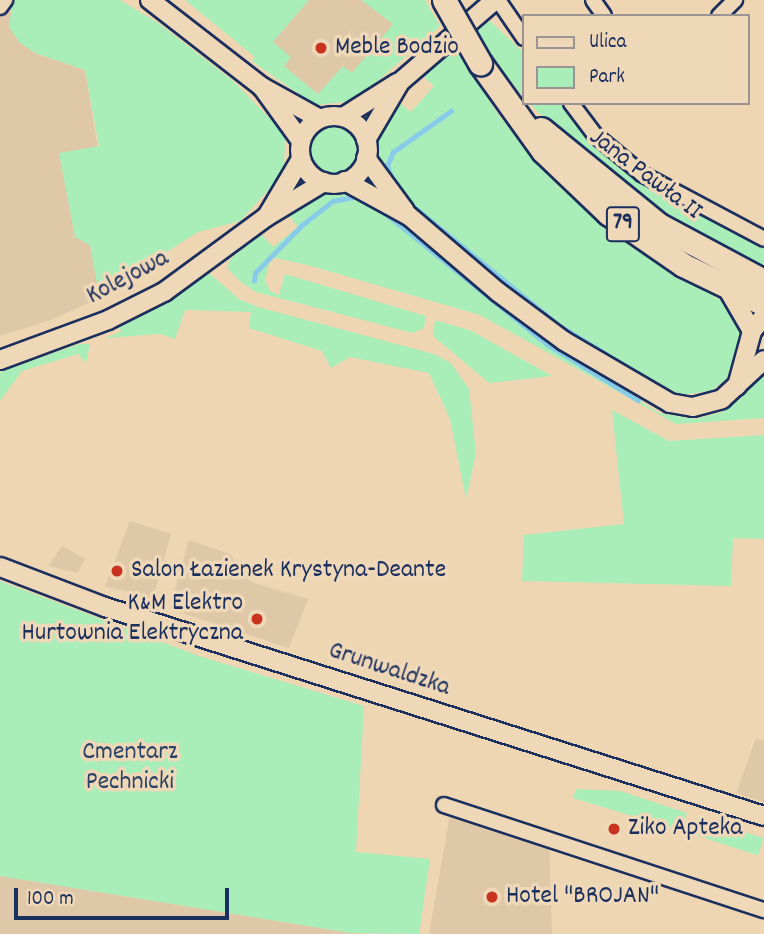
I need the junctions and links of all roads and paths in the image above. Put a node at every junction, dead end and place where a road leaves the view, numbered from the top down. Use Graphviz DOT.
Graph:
graph roads {
  1 [pos="5,0"];
  2 [pos="150,0"];
  3 [pos="444,0"];
  4 [pos="496,0"];
  5 [pos="735,0"];
  6 [pos="0,7"];
  7 [pos="721,14"];
  8 [pos="522,35"];
  9 [pos="400,82"];
  10 [pos="262,87"];
  11 [pos="505,96"];
  12 [pos="573,105"];
  13 [pos="343,117"];
  14 [pos="320,118"];
  15 [pos="301,141"];
  16 [pos="366,149"];
  17 [pos="301,159"];
  18 [pos="345,181"];
  19 [pos="324,182"];
  20 [pos="409,216"];
  21 [pos="266,217"];
  22 [pos="764,239"];
  23 [pos="762,283"];
  24 [pos="727,288"];
  25 [pos="764,304"];
  26 [pos="764,316"];
  27 [pos="752,331"];
  28 [pos="0,360"];
  29 [pos="764,360"];
  30 [pos="736,389"];
  31 [pos="0,567"];
  32 [pos="444,805"];
  33 [pos="764,816"];
  34 [pos="764,910"];
  1 -- 6 [label="street"];
  2 -- 10 [label="street"];
  3 -- 11 [label="main road, Jana Pawła II / 79, bridge"];
  4 -- 8 [label="street"];
  4 -- 9 [label="street"];
  5 -- 7 [label="street"];
  9 -- 13 [label="street"];
  9 -- 16 [label="street"];
  10 -- 14 [label="street"];
  10 -- 15 [label="street"];
  11 -- 23 [label="main road, Jana Pawła II / 79"];
  11 -- 24 [label="main road, Jana Pawła II / 79"];
  12 -- 22 [label="street"];
  13 -- 14 [label="street"];
  13 -- 16 [label="street"];
  14 -- 15 [label="street"];
  15 -- 17 [label="street"];
  16 -- 18 [label="street"];
  16 -- 20 [label="street"];
  17 -- 19 [label="street"];
  17 -- 21 [label="street, Kolejowa"];
  18 -- 19 [label="street"];
  18 -- 20 [label="street"];
  19 -- 21 [label="street, Kolejowa"];
  20 -- 30 [label="street"];
  21 -- 28 [label="street, Kolejowa"];
  24 -- 25 [label="main road, Jana Pawła II / 79"];
  24 -- 27 [label="street"];
  26 -- 27 [label="street"];
  27 -- 30 [label="street"];
  29 -- 30 [label="street"];
  31 -- 33 [label="street, Grunwaldzka"];
  32 -- 34 [label="street"];
}
